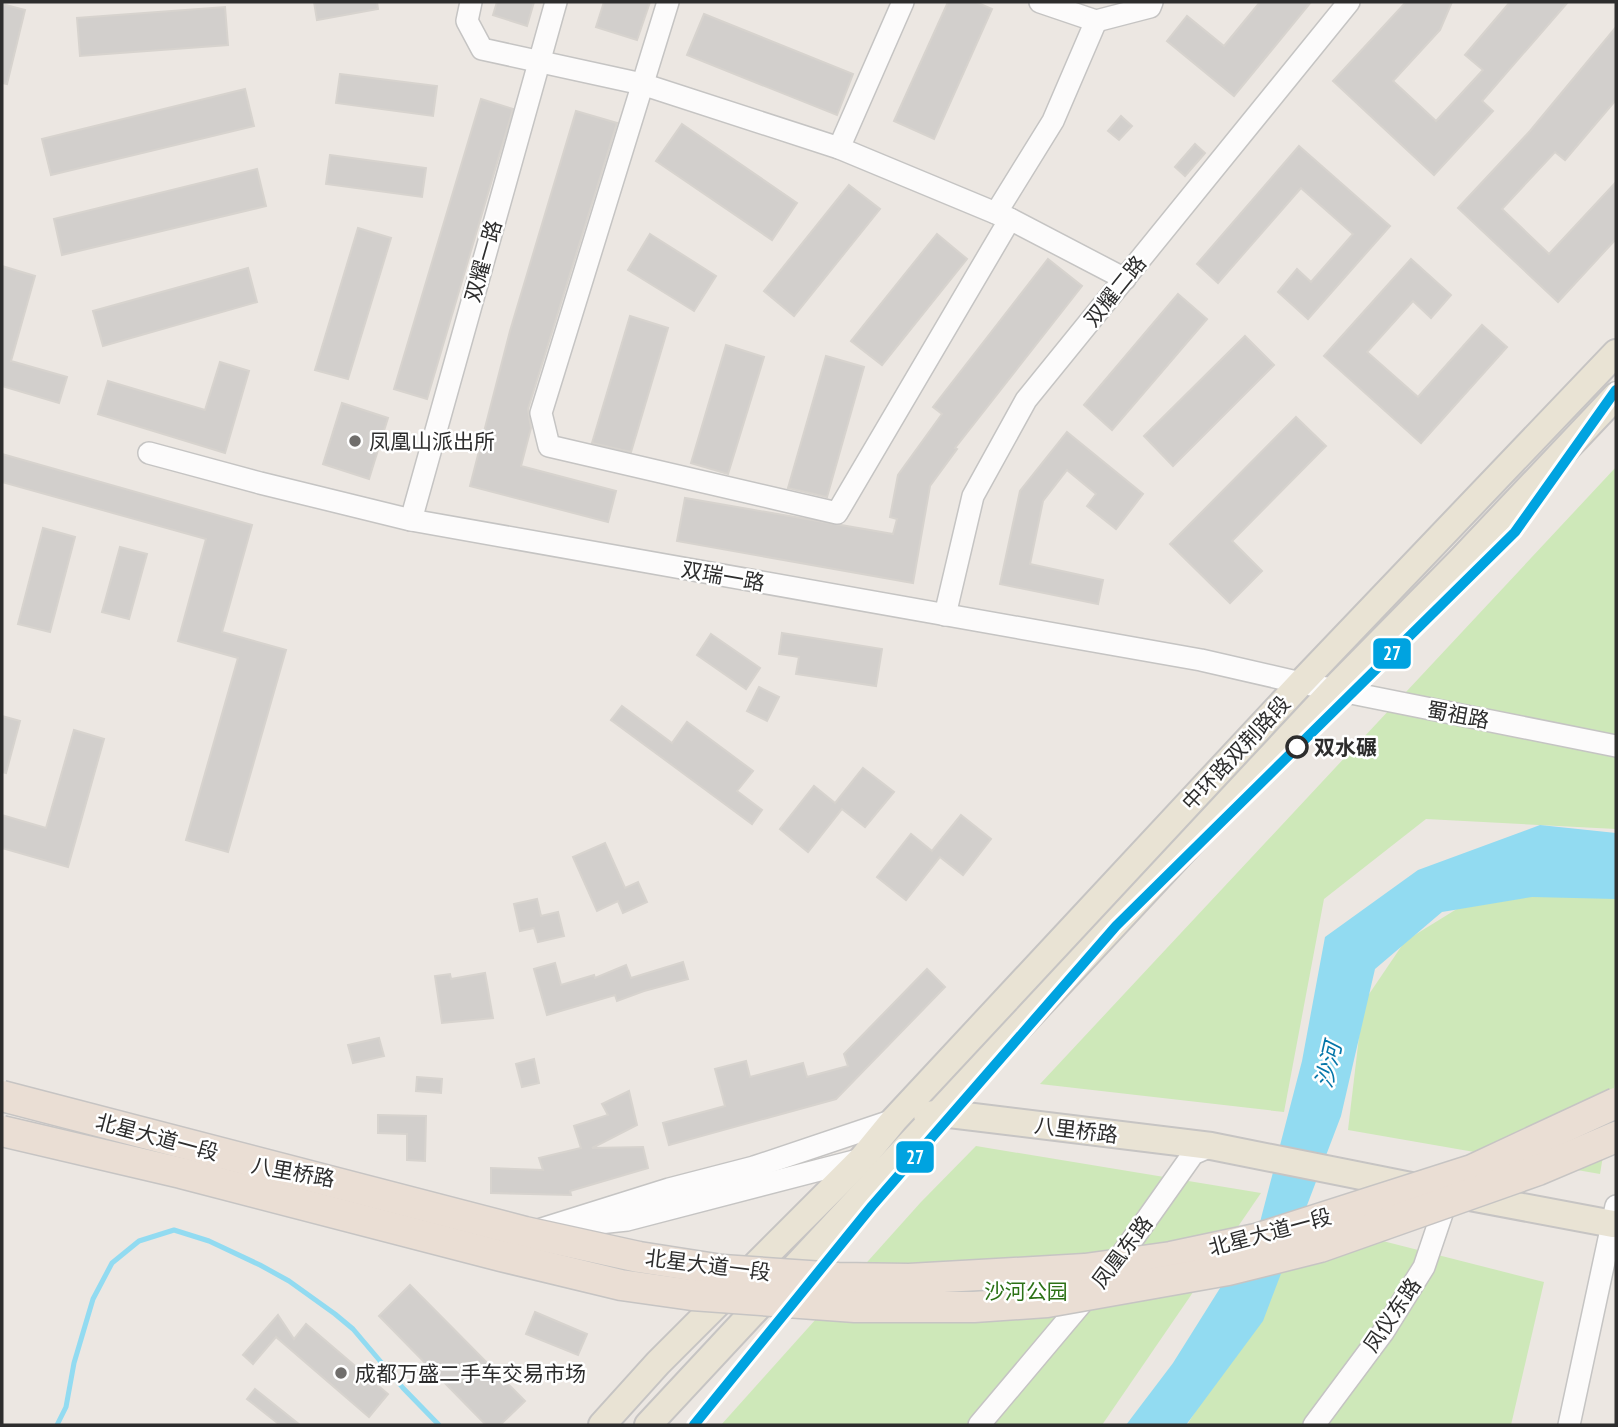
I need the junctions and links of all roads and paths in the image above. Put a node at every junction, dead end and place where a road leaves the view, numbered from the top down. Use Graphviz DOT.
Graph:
graph roads {
  1 [pos="471,2"];
  2 [pos="556,2"];
  3 [pos="668,2"];
  4 [pos="903,2"];
  5 [pos="1040,2"];
  6 [pos="1152,2"];
  7 [pos="1349,2"];
  8 [pos="1096,21"];
  9 [pos="540,60"];
  10 [pos="642,84"];
  11 [pos="839,148"];
  12 [pos="1003,216"];
  13 [pos="1125,279"];
  14 [pos="1616,353"];
  15 [pos="1616,396"];
  16 [pos="149,453"];
  17 [pos="411,520"];
  18 [pos="945,615"];
  19 [pos="1301,683"];
  20 [pos="1334,690"];
  21 [pos="1616,746"];
  22 [pos="2,1096"];
  23 [pos="1616,1103"];
  24 [pos="940,1113"];
  25 [pos="2,1120"];
  26 [pos="894,1120"];
  27 [pos="2,1131"];
  28 [pos="1616,1137"];
  29 [pos="2,1142"];
  30 [pos="1211,1146"];
  31 [pos="862,1158"];
  32 [pos="1449,1193"];
  33 [pos="1615,1218"];
  34 [pos="545,1228"];
  35 [pos="602,1425"];
  36 [pos="648,1425"];
  37 [pos="979,1425"];
  38 [pos="1314,1425"];
  39 [pos="1569,1425"];
  1 -- 9 [label="street"];
  2 -- 9 [label="street, 双耀一路"];
  3 -- 10 [label="street"];
  4 -- 11 [label="street"];
  5 -- 8 [label="street"];
  6 -- 8 [label="street"];
  7 -- 13 [label="street, 双耀二路"];
  8 -- 12 [label="street"];
  9 -- 10 [label="street"];
  9 -- 17 [label="street, 双耀一路"];
  10 -- 11 [label="street"];
  10 -- 12 [label="street"];
  11 -- 12 [label="street"];
  12 -- 13 [label="street"];
  13 -- 18 [label="street, 双耀二路"];
  14 -- 19 [label="main road, 中环路双荆路段"];
  15 -- 20 [label="main road, 中环路双荆路段"];
  16 -- 17 [label="street, 双瑞一路"];
  17 -- 18 [label="street, 双瑞一路"];
  18 -- 19 [label="street, 双瑞一路"];
  19 -- 20 [label="street, 蜀祖路"];
  19 -- 26 [label="main road, 中环路双荆路段"];
  20 -- 21 [label="street, 蜀祖路"];
  20 -- 24 [label="main road, 中环路双荆路段"];
  22 -- 23 [label="highway, 北星大道一段, bridge"];
  22 -- 34 [label="street, 八里桥路"];
  24 -- 26 [label="main road, 八里桥路"];
  24 -- 30 [label="main road, 八里桥路"];
  24 -- 36 [label="main road, 中环路双荆路段"];
  25 -- 34 [label="street, 八里桥路"];
  26 -- 31 [label="main road, 中环路双荆路段"];
  26 -- 34 [label="street, 八里桥路"];
  27 -- 28 [label="highway, 北星大道一段, bridge"];
  29 -- 34 [label="street, 八里桥路"];
  30 -- 32 [label="main road, 八里桥路"];
  30 -- 37 [label="street, 凤凰东路"];
  31 -- 34 [label="street, 八里桥路"];
  31 -- 35 [label="main road, 中环路双荆路段"];
  32 -- 33 [label="main road, 八里桥路"];
  32 -- 38 [label="street, 凤仪东路"];
  33 -- 39 [label="street"];
}
